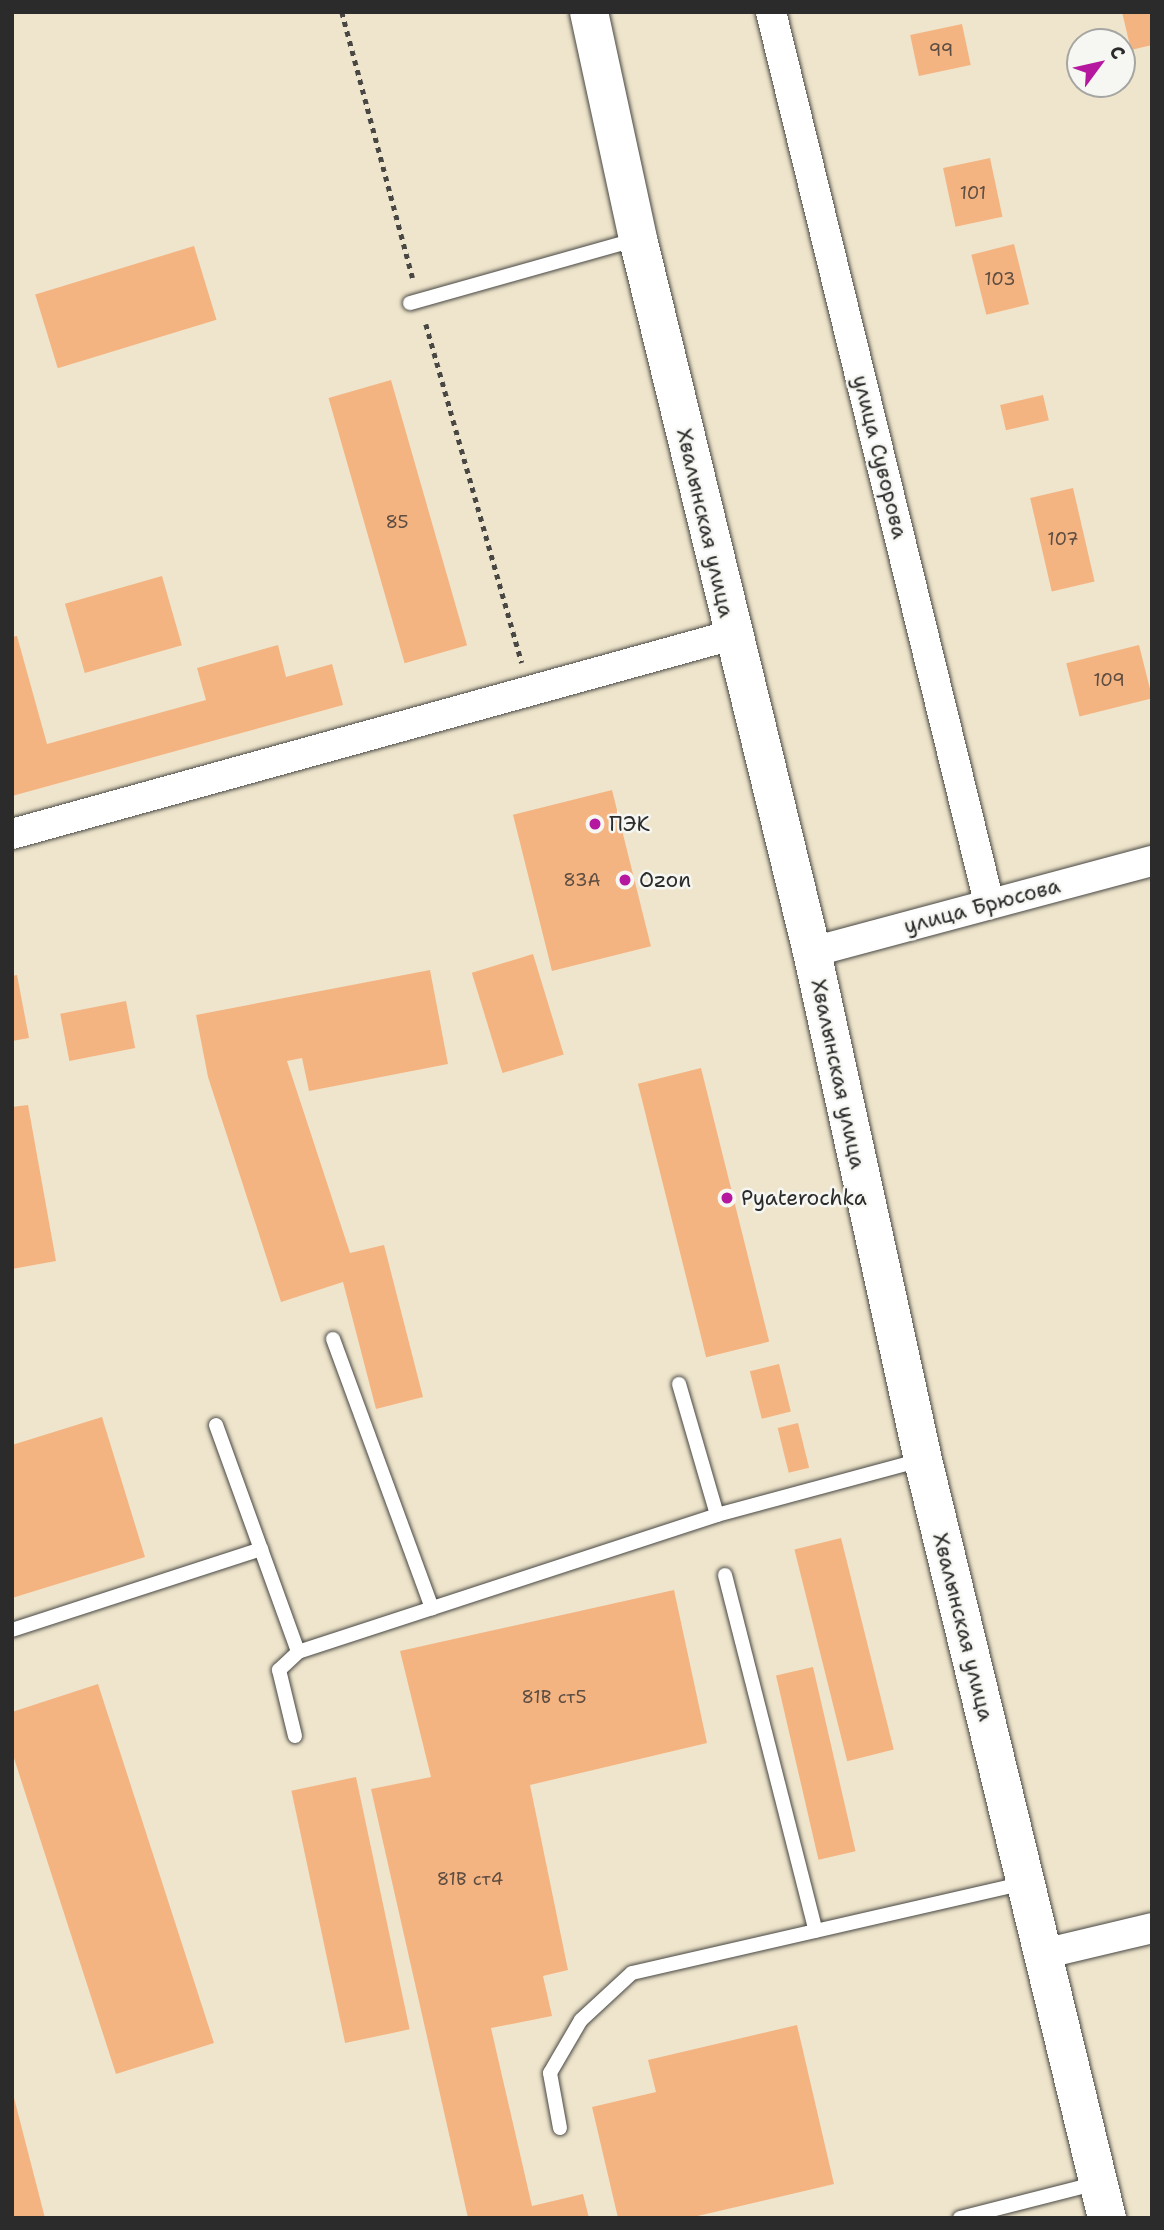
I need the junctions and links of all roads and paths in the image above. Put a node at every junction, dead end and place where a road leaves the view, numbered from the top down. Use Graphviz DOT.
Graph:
graph roads {
  1 [pos="342,12"];
  2 [pos="589,12"];
  3 [pos="771,12"];
  4 [pos="638,239"];
  5 [pos="414,302"];
  6 [pos="732,635"];
  7 [pos="529,690"];
  8 [pos="12,834"];
  9 [pos="1152,861"];
  10 [pos="989,902"];
  11 [pos="812,952"];
  12 [pos="332,1339"];
  13 [pos="679,1384"];
  14 [pos="216,1425"];
  15 [pos="923,1460"];
  16 [pos="717,1515"];
  17 [pos="261,1549"];
  18 [pos="724,1575"];
  19 [pos="432,1608"];
  20 [pos="12,1630"];
  21 [pos="298,1651"];
  22 [pos="295,1736"];
  23 [pos="1025,1883"];
  24 [pos="1152,1928"];
  25 [pos="816,1931"];
  26 [pos="1043,1954"];
  27 [pos="560,2128"];
  28 [pos="1102,2200"];
  29 [pos="960,2218"];
  1 -- 5 [label="path"];
  2 -- 4 [label="main road, Хвалынская улица"];
  3 -- 10 [label="street, улица Суворова"];
  4 -- 5 [label="lane"];
  4 -- 6 [label="main road, Хвалынская улица"];
  5 -- 7 [label="path"];
  6 -- 7 [label="street"];
  6 -- 11 [label="main road, Хвалынская улица"];
  7 -- 8 [label="street"];
  9 -- 10 [label="street, улица Брюсова"];
  10 -- 11 [label="street, улица Брюсова"];
  11 -- 15 [label="main road, Хвалынская улица"];
  12 -- 19 [label="lane"];
  13 -- 16 [label="lane"];
  14 -- 17 [label="lane"];
  15 -- 16 [label="lane"];
  15 -- 23 [label="main road, Хвалынская улица"];
  16 -- 19 [label="lane"];
  17 -- 20 [label="lane"];
  17 -- 21 [label="lane"];
  18 -- 25 [label="lane"];
  19 -- 21 [label="lane"];
  21 -- 22 [label="lane"];
  23 -- 25 [label="lane"];
  23 -- 26 [label="main road, Хвалынская улица"];
  24 -- 26 [label="street"];
  25 -- 27 [label="lane"];
  26 -- 28 [label="main road, Хвалынская улица"];
  28 -- 29 [label="lane"];
}
